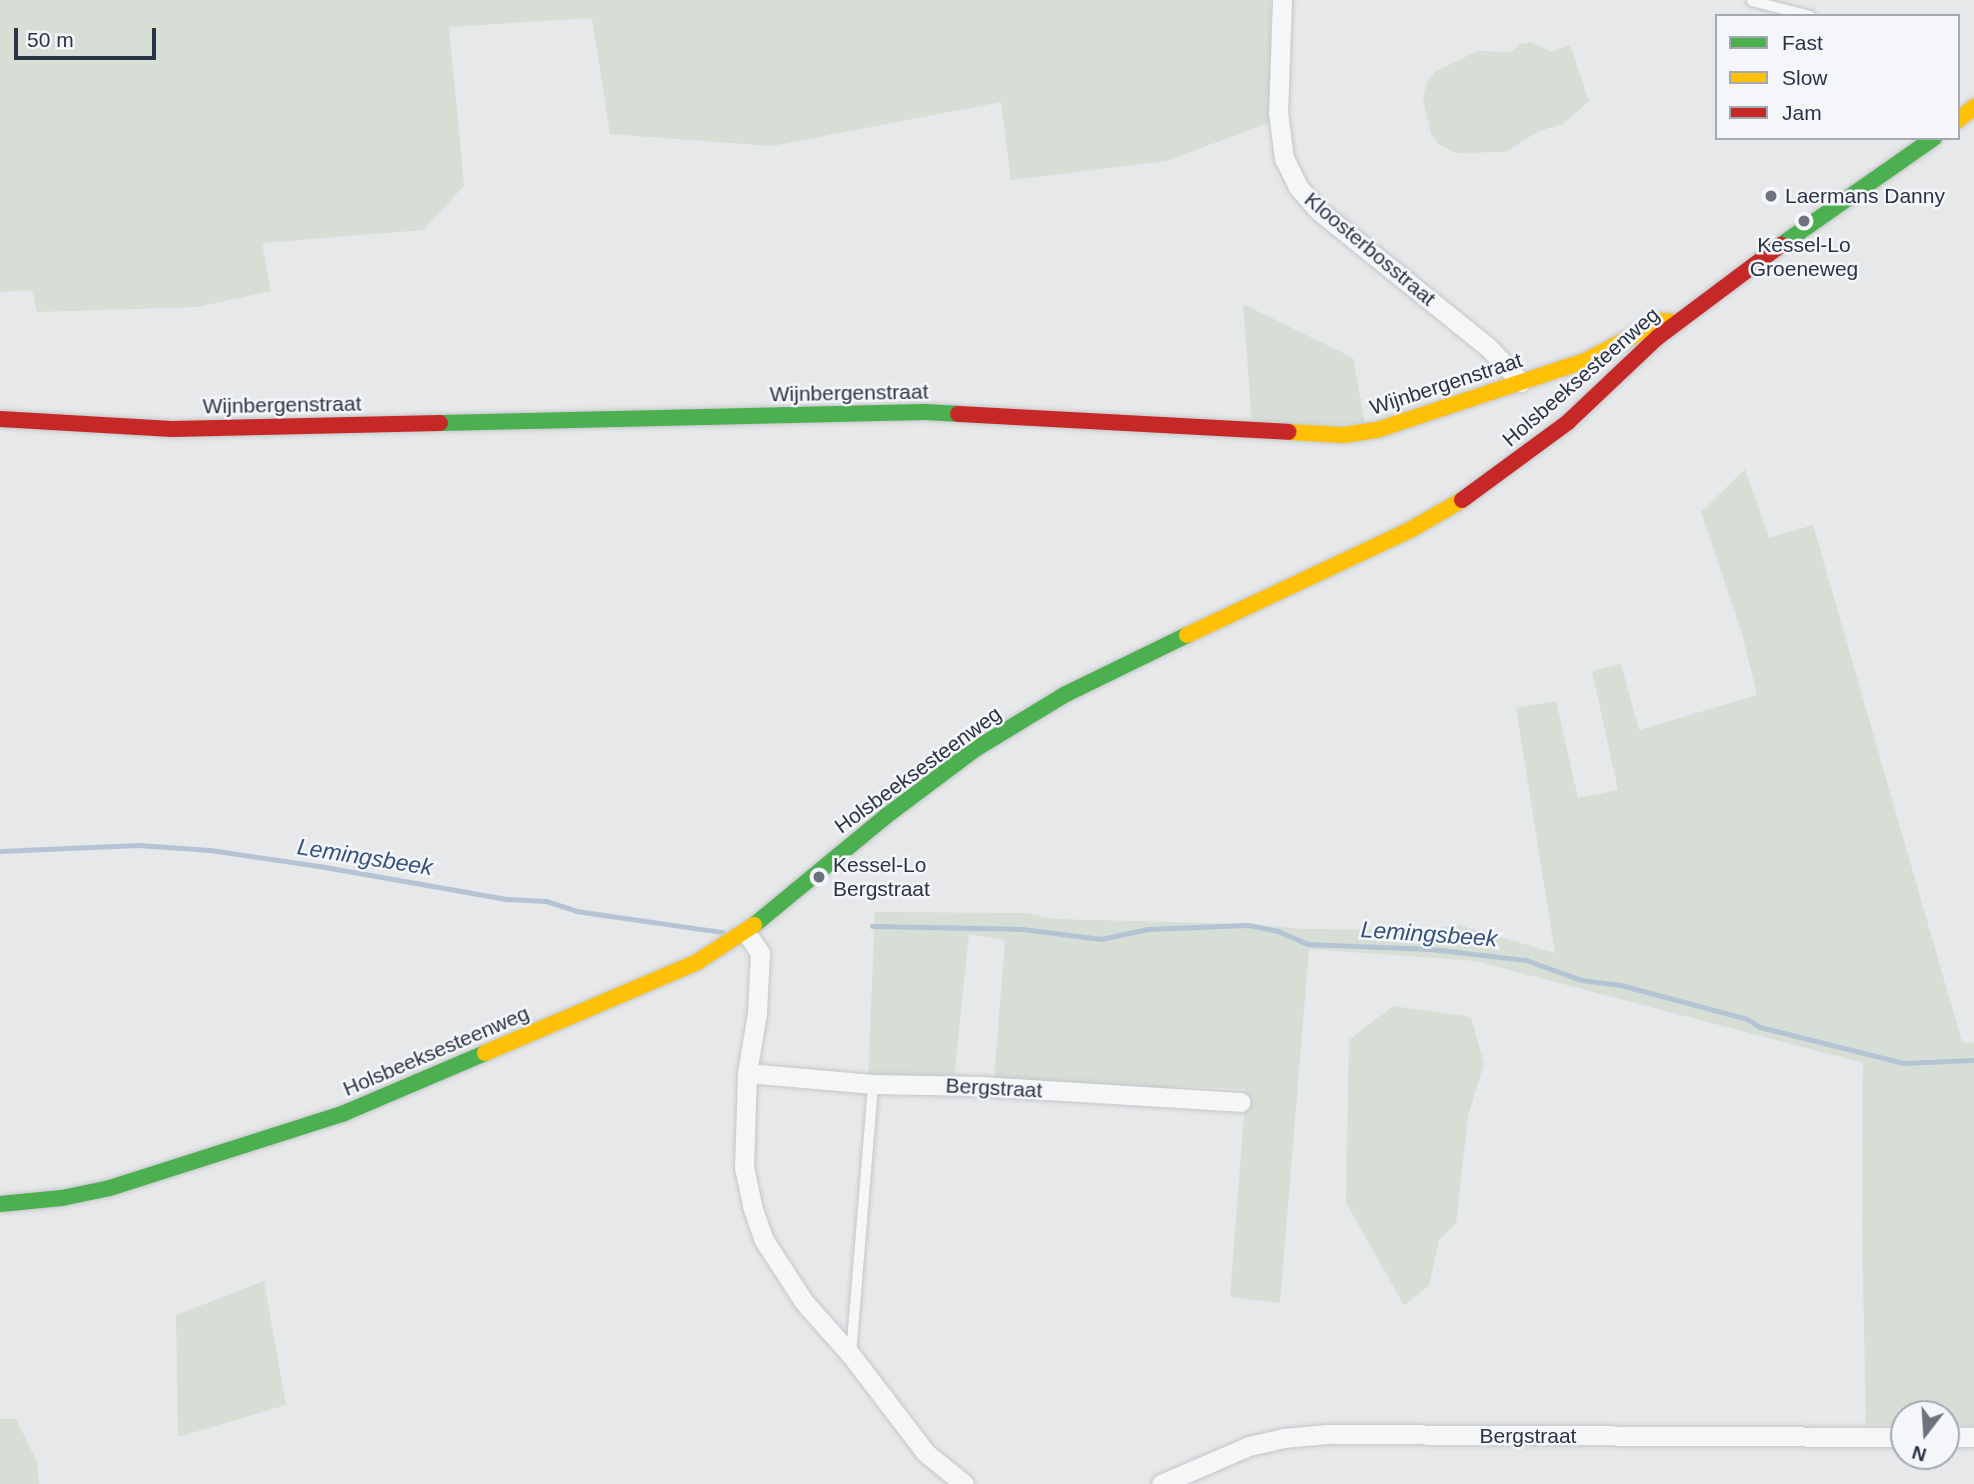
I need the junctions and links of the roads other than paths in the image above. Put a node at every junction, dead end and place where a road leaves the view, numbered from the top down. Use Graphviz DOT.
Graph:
graph roads {
  1 [pos="1282,0"];
  2 [pos="1752,1"];
  3 [pos="1802,14"];
  4 [pos="1930,140"];
  5 [pos="1676,322"];
  6 [pos="1587,360"];
  7 [pos="1620,376"];
  8 [pos="1521,382"];
  9 [pos="0,419"];
  10 [pos="746,932"];
  11 [pos="747,1073"];
  12 [pos="873,1084"];
  13 [pos="1241,1102"];
  14 [pos="0,1203"];
  15 [pos="851,1355"];
  16 [pos="1890,1437"];
  17 [pos="964,1484"];
  18 [pos="1161,1484"];
  1 -- 8 [label="street, Kloosterbosstraat"];
  2 -- 3 [label="lane"];
  4 -- 5 [label="street, Holsbeeksesteenweg"];
  5 -- 6 [label="street, Wijnbergenstraat"];
  5 -- 7 [label="street, Holsbeeksesteenweg"];
  6 -- 7 [label="street"];
  6 -- 8 [label="street, Wijnbergenstraat"];
  7 -- 10 [label="street, Holsbeeksesteenweg"];
  8 -- 9 [label="street, Wijnbergenstraat"];
  10 -- 11 [label="street"];
  10 -- 14 [label="street, Holsbeeksesteenweg"];
  11 -- 12 [label="street, Bergstraat"];
  11 -- 15 [label="street"];
  12 -- 13 [label="street, Bergstraat"];
  12 -- 15 [label="lane"];
  15 -- 17 [label="street"];
  16 -- 18 [label="street, Bergstraat"];
}
